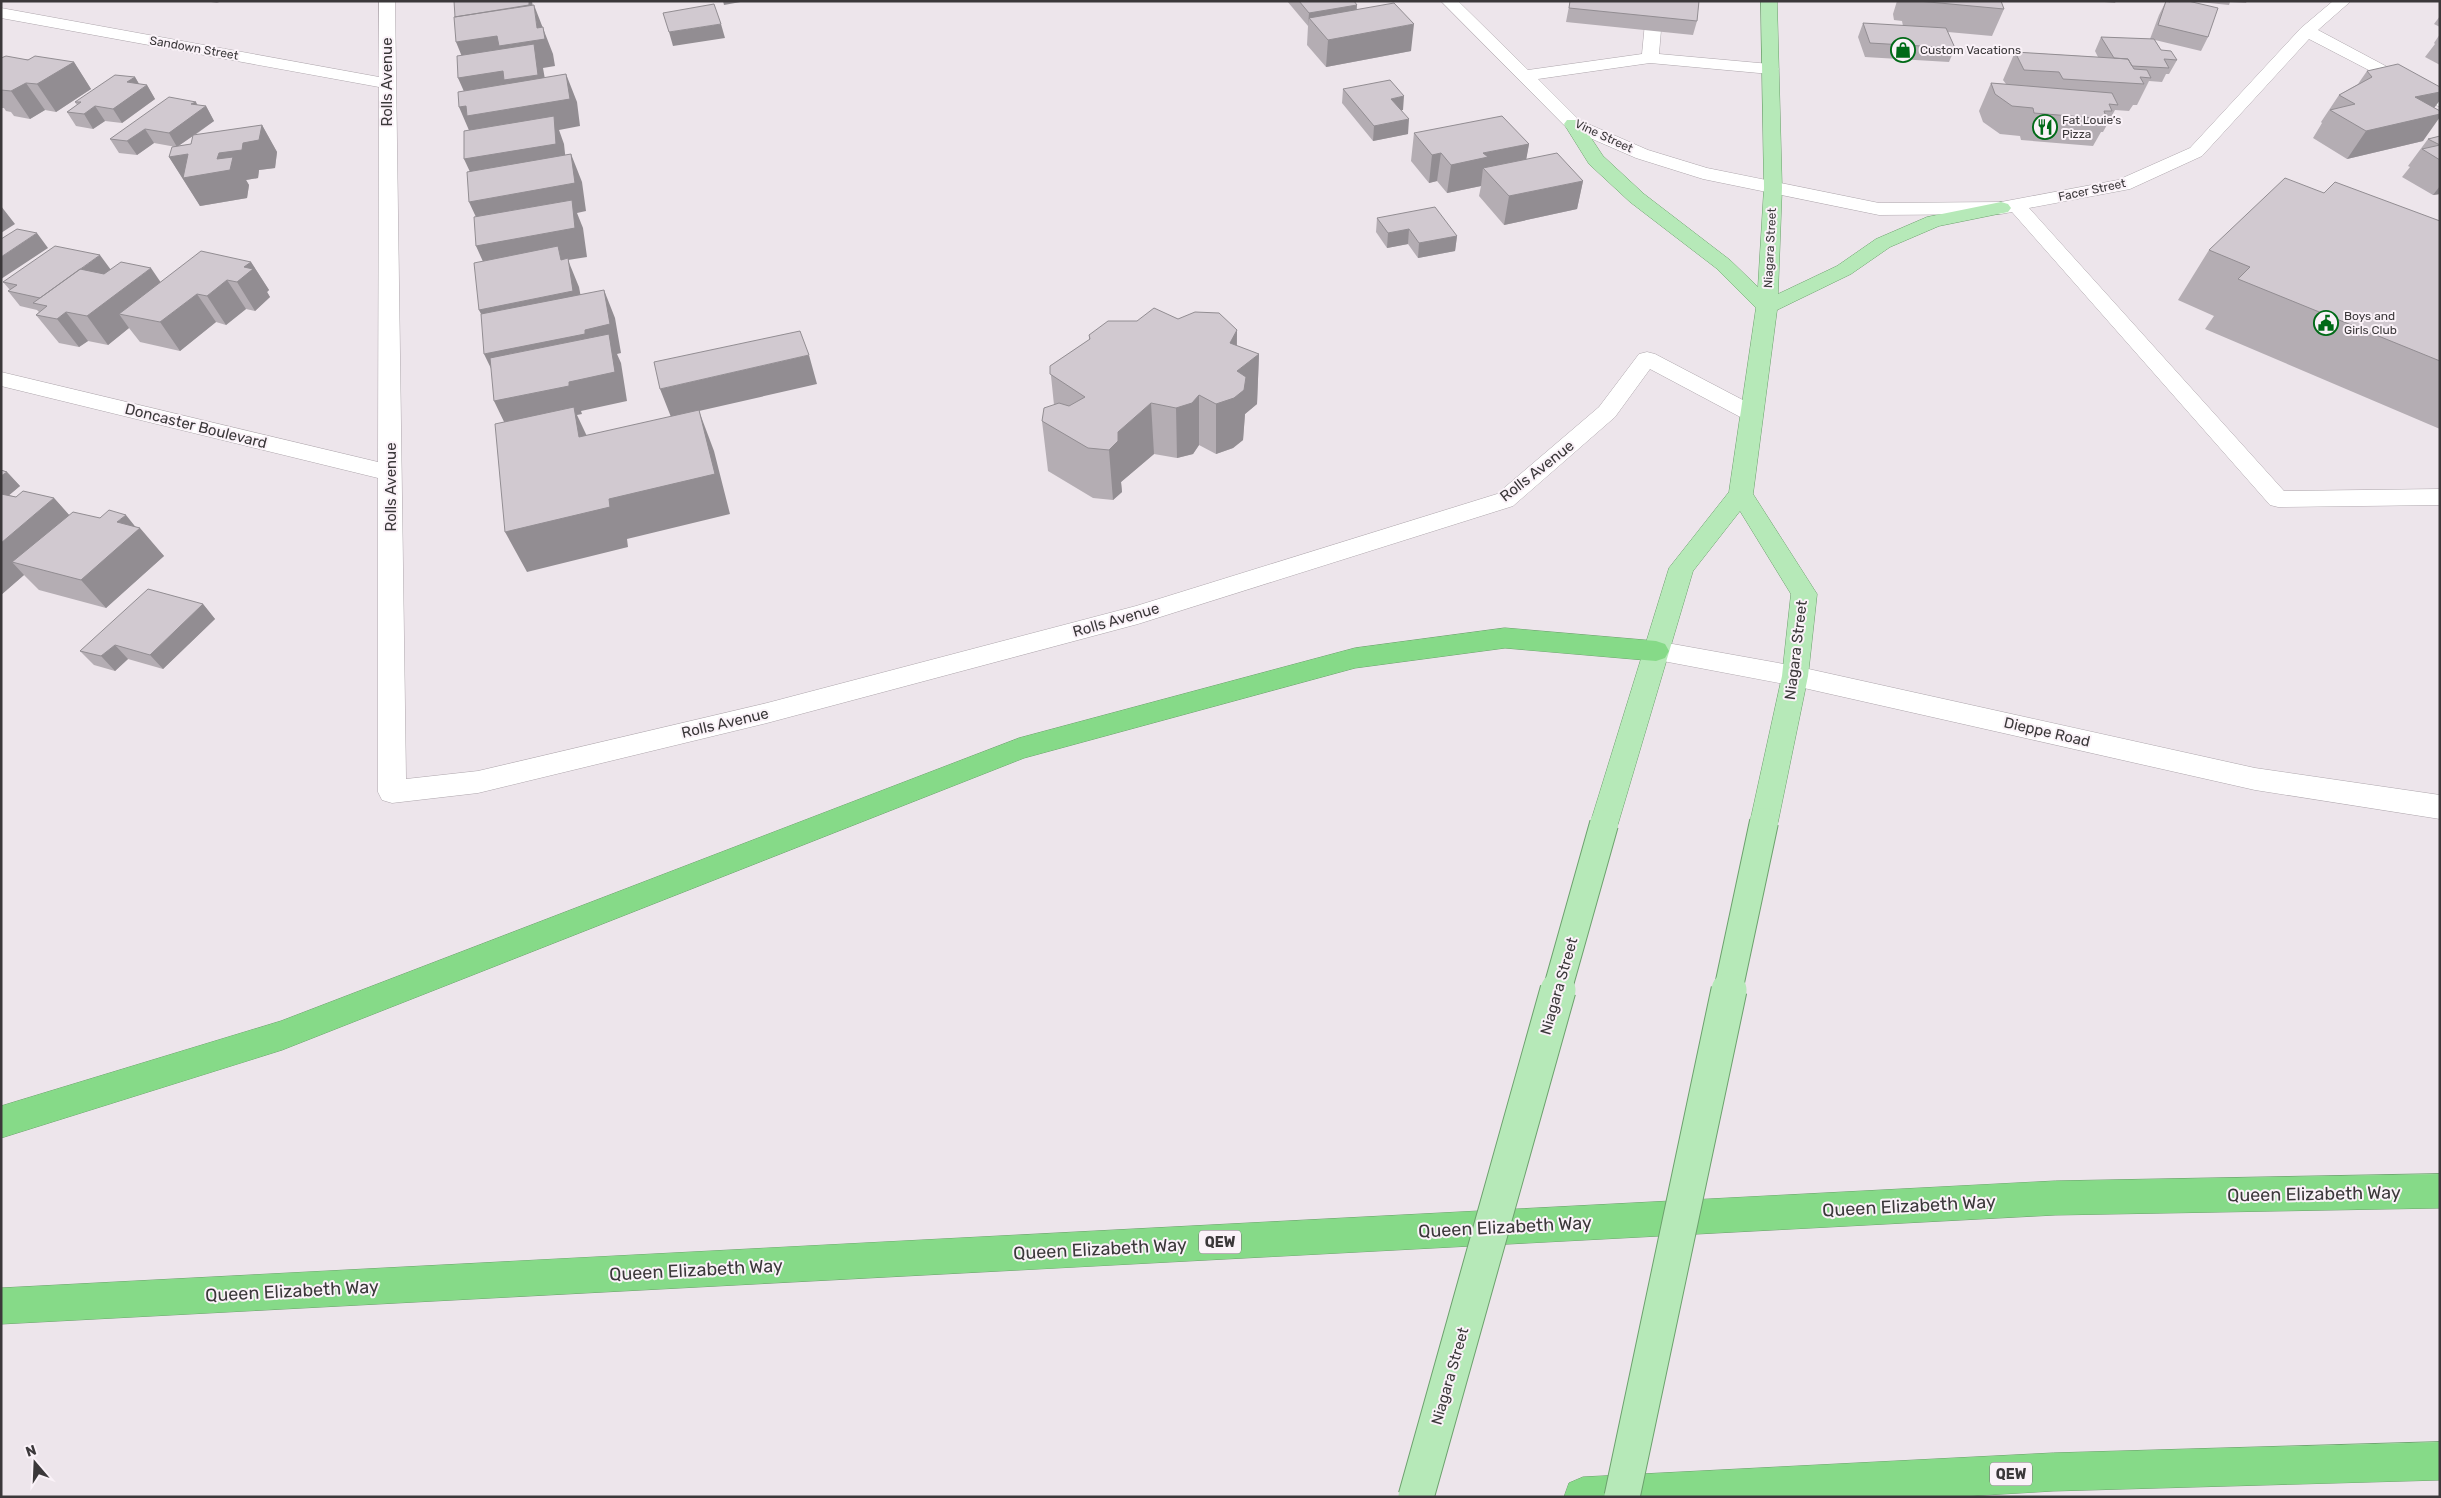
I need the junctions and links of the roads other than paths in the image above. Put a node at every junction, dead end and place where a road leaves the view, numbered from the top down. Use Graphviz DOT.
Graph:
graph roads {
  1 [pos="387,1"];
  2 [pos="1449,1"];
  3 [pos="1664,1"];
  4 [pos="1769,1"];
  5 [pos="2343,1"];
  6 [pos="1,13"];
  7 [pos="2307,31"];
  8 [pos="1650,58"];
  9 [pos="1770,68"];
  10 [pos="1524,76"];
  11 [pos="386,83"];
  12 [pos="2440,102"];
  13 [pos="1573,124"];
  14 [pos="1773,188"];
  15 [pos="2008,206"];
  16 [pos="1767,307"];
  17 [pos="1,379"];
  18 [pos="1752,414"];
  19 [pos="391,473"];
  20 [pos="1741,494"];
  21 [pos="2440,497"];
  22 [pos="1656,651"];
  23 [pos="1795,676"];
  24 [pos="2440,807"];
  25 [pos="1,1122"];
  26 [pos="2440,1191"];
  27 [pos="1,1306"];
  28 [pos="2440,1460"];
  29 [pos="1416,1497"];
  30 [pos="1584,1497"];
  31 [pos="1622,1497"];
  1 -- 11 [label="street, Rolls Avenue"];
  2 -- 10 [label="street, Vine Street"];
  3 -- 8 [label="street"];
  4 -- 9 [label="main road, Niagara Street"];
  5 -- 7 [label="street, Facer Street"];
  6 -- 11 [label="street, Sandown Street"];
  7 -- 12 [label="street"];
  7 -- 15 [label="street, Facer Street"];
  8 -- 9 [label="street"];
  8 -- 10 [label="street"];
  9 -- 14 [label="main road, Niagara Street"];
  10 -- 13 [label="street, Vine Street"];
  11 -- 19 [label="street, Rolls Avenue"];
  13 -- 14 [label="street, Vine Street"];
  13 -- 16 [label="main road"];
  14 -- 15 [label="street, Facer Street"];
  14 -- 16 [label="main road, Niagara Street"];
  15 -- 16 [label="main road"];
  15 -- 21 [label="street"];
  16 -- 18 [label="main road, Niagara Street"];
  17 -- 19 [label="street, Doncaster Boulevard"];
  18 -- 19 [label="street, Rolls Avenue"];
  18 -- 20 [label="main road, Niagara Street"];
  20 -- 22 [label="main road, Niagara Street"];
  20 -- 23 [label="main road, Niagara Street"];
  22 -- 23 [label="street, Dieppe Road"];
  22 -- 25 [label="highway"];
  22 -- 29 [label="main road, Niagara Street, bridge"];
  23 -- 24 [label="street, Dieppe Road"];
  23 -- 31 [label="main road, Niagara Street, bridge"];
  26 -- 27 [label="highway, Queen Elizabeth Way / QEW"];
  28 -- 30 [label="highway, QEW"];
}
